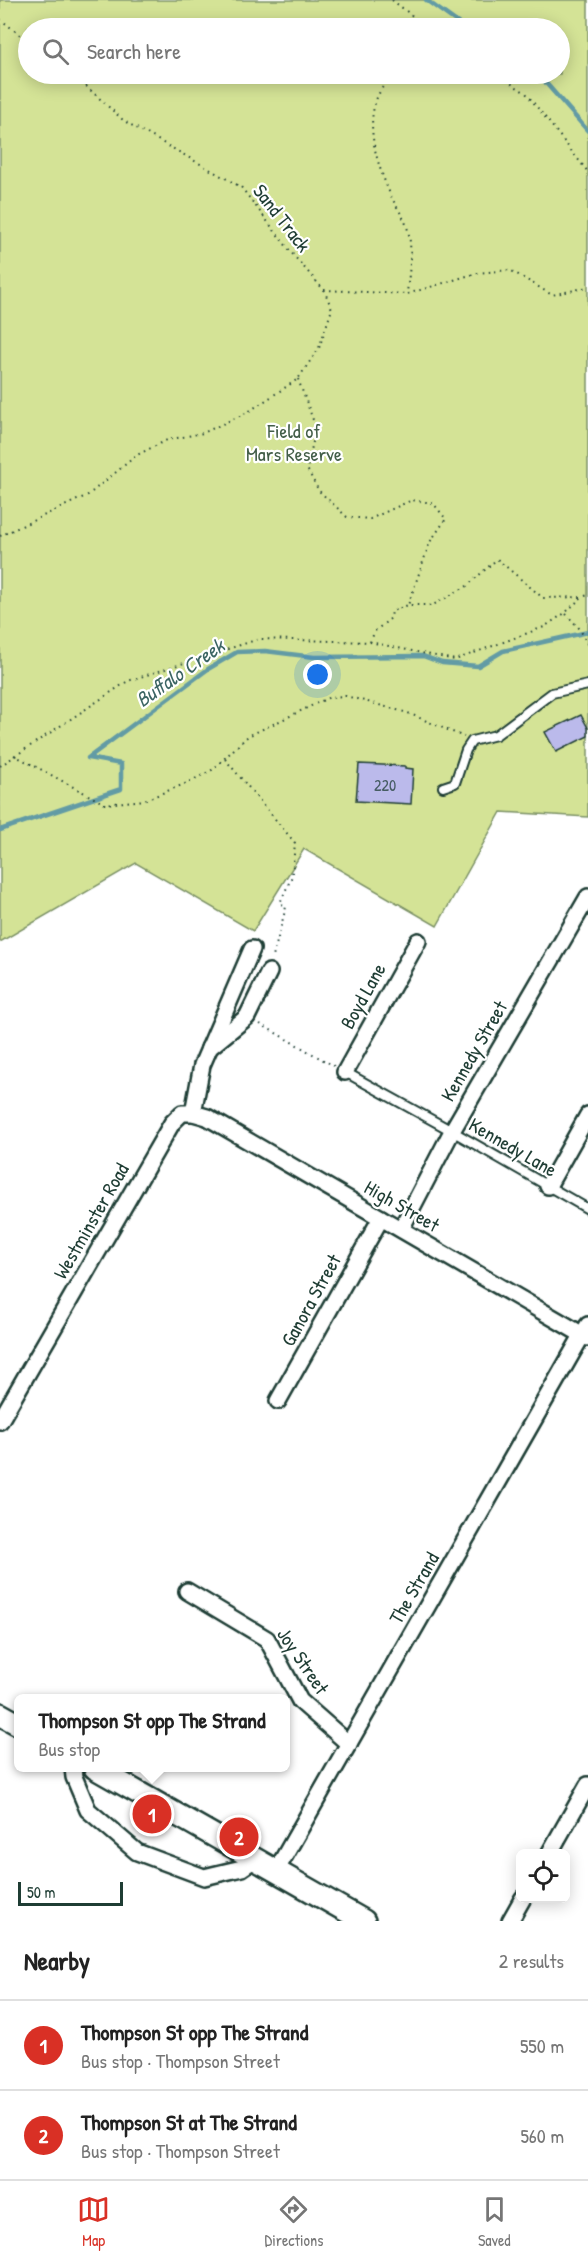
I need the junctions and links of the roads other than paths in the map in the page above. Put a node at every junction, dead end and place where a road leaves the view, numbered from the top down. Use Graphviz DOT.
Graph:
graph roads {
  1 [pos="588,685"];
  2 [pos="443,787"];
  3 [pos="588,897"];
  4 [pos="418,941"];
  5 [pos="252,949"];
  6 [pos="269,972"];
  7 [pos="209,1048"];
  8 [pos="345,1072"];
  9 [pos="194,1113"];
  10 [pos="588,1115"];
  11 [pos="452,1131"];
  12 [pos="548,1186"];
  13 [pos="588,1209"];
  14 [pos="381,1218"];
  15 [pos="401,1229"];
  16 [pos="586,1333"];
  17 [pos="278,1401"];
  18 [pos="0,1421"];
  19 [pos="187,1591"];
  20 [pos="0,1714"];
  21 [pos="14,1722"];
  22 [pos="349,1744"];
  23 [pos="74,1772"];
  24 [pos="104,1772"];
  25 [pos="588,1785"];
  26 [pos="552,1849"];
  27 [pos="255,1859"];
  28 [pos="276,1871"];
  29 [pos="521,1903"];
  30 [pos="364,1921"];
  31 [pos="510,1921"];
  1 -- 2 [label="lane"];
  3 -- 11 [label="street, Kennedy Street"];
  4 -- 8 [label="street, Boyd Lane"];
  5 -- 7 [label="street"];
  6 -- 7 [label="street"];
  7 -- 9 [label="street"];
  8 -- 11 [label="lane"];
  9 -- 14 [label="street, High Street"];
  9 -- 18 [label="street, Westminster Road"];
  10 -- 12 [label="street"];
  11 -- 12 [label="lane, Kennedy Lane"];
  11 -- 15 [label="street, Kennedy Street"];
  12 -- 13 [label="lane, Kennedy Lane"];
  14 -- 15 [label="street, High Street"];
  14 -- 17 [label="street, Ganora Street"];
  15 -- 16 [label="street, High Street"];
  16 -- 22 [label="street, The Strand"];
  19 -- 22 [label="street, Joy Street"];
  20 -- 21 [label="street"];
  22 -- 28 [label="street, The Strand"];
  23 -- 27 [label="street"];
  24 -- 27 [label="street"];
  25 -- 26 [label="street"];
  27 -- 28 [label="street"];
  28 -- 30 [label="street"];
  29 -- 31 [label="street"];
}
